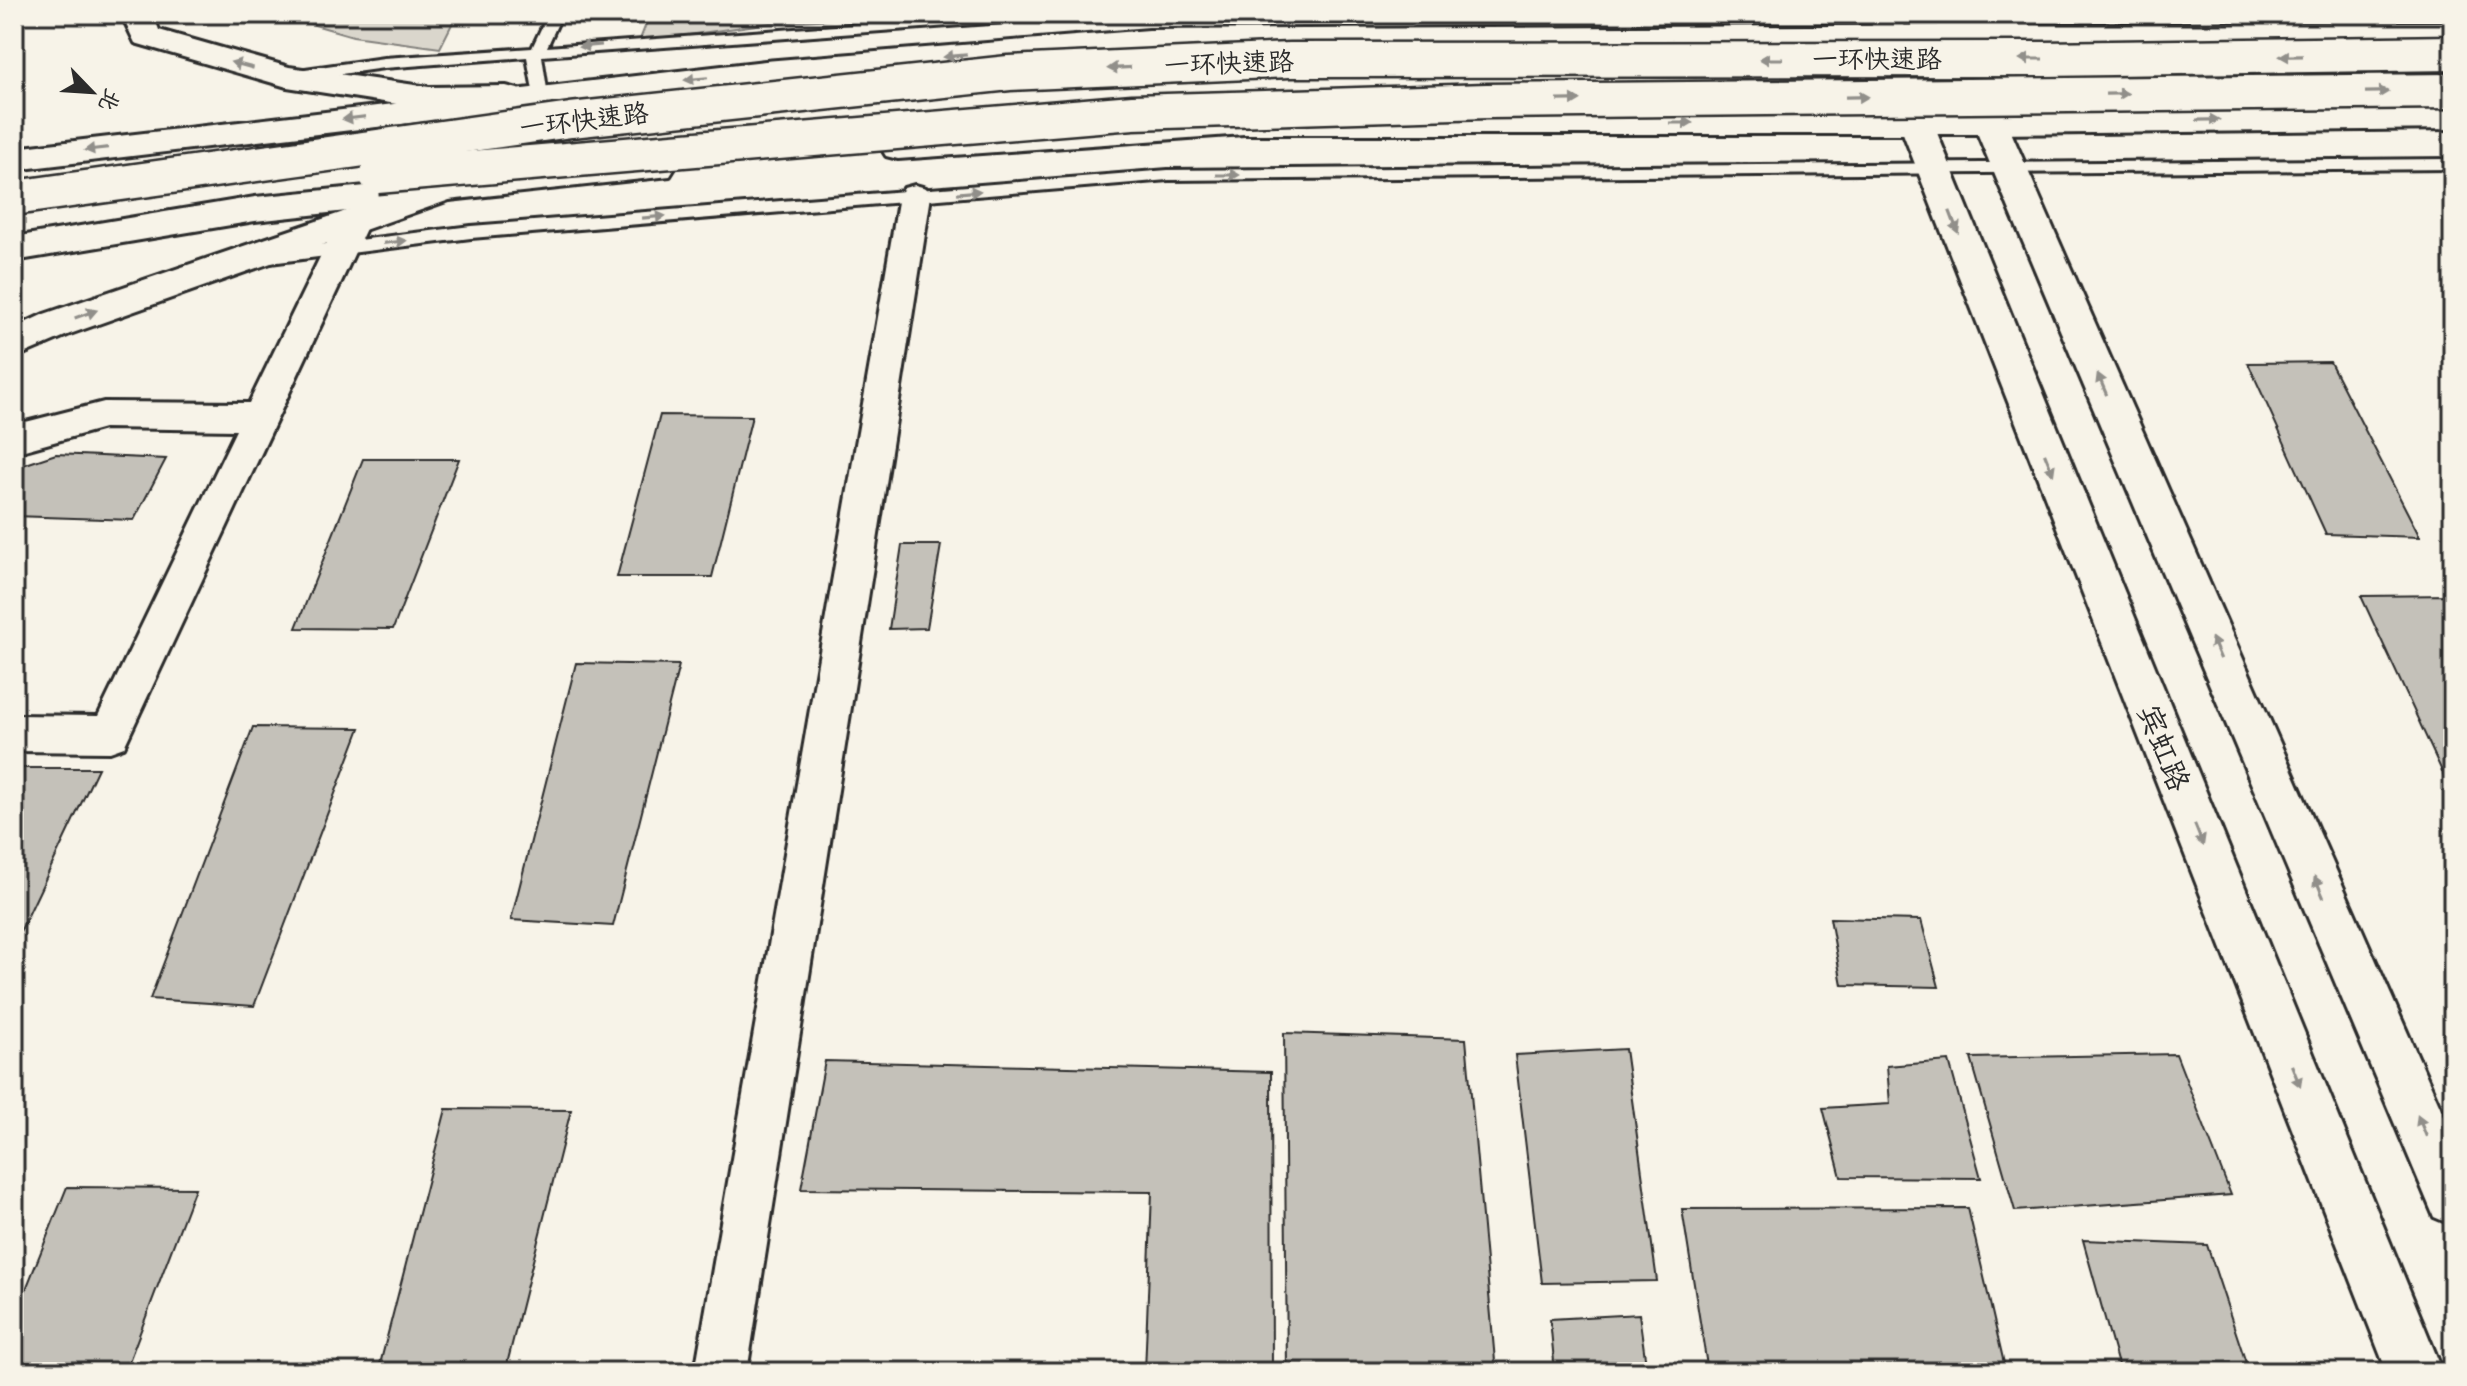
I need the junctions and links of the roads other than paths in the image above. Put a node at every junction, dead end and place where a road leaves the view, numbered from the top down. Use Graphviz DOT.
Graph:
graph roads {
  1 [pos="137,14"];
  2 [pos="555,14"];
  3 [pos="1059,14"];
  4 [pos="1887,24"];
  5 [pos="1953,24"];
  6 [pos="2453,32"];
  7 [pos="538,50"];
  8 [pos="2453,53"];
  9 [pos="287,77"];
  10 [pos="2453,91"];
  11 [pos="541,96"];
  12 [pos="2453,118"];
  13 [pos="1916,123"];
  14 [pos="1990,123"];
  15 [pos="14,159"];
  16 [pos="2453,164"];
  17 [pos="2009,169"];
  18 [pos="1934,170"];
  19 [pos="443,190"];
  20 [pos="915,196"];
  21 [pos="14,198"];
  22 [pos="14,228"];
  23 [pos="348,234"];
  24 [pos="14,249"];
  25 [pos="14,344"];
  26 [pos="261,417"];
  27 [pos="14,439"];
  28 [pos="14,733"];
  29 [pos="2453,1198"];
  30 [pos="721,1372"];
  31 [pos="2415,1372"];
  9 -- 1 [label="main road, one-way"];
  2 -- 7 [label="lane"];
  3 -- 7 [label="lane, one-way"];
  4 -- 5 [label="main road"];
  4 -- 11 [label="main road, one-way"];
  4 -- 13 [label="main road, 宾虹路"];
  5 -- 6 [label="main road"];
  5 -- 14 [label="main road"];
  7 -- 9 [label="lane"];
  7 -- 11 [label="lane"];
  8 -- 21 [label="main road, 一环快速路, one-way, bridge"];
  9 -- 11 [label="main road"];
  22 -- 10 [label="main road, 一环快速路, one-way, bridge"];
  11 -- 15 [label="main road, one-way"];
  14 -- 12 [label="main road, one-way"];
  13 -- 14 [label="main road"];
  13 -- 18 [label="main road, 宾虹路"];
  19 -- 13 [label="main road, one-way"];
  14 -- 17 [label="main road"];
  16 -- 17 [label="lane"];
  17 -- 18 [label="lane"];
  29 -- 17 [label="main road, one-way"];
  20 -- 18 [label="lane, one-way"];
  18 -- 31 [label="main road, 宾虹路, one-way"];
  19 -- 23 [label="main road"];
  19 -- 24 [label="main road"];
  23 -- 20 [label="lane, one-way"];
  20 -- 30 [label="street"];
  25 -- 23 [label="main road, one-way"];
  23 -- 26 [label="street"];
  26 -- 27 [label="street"];
  26 -- 28 [label="street"];
}
